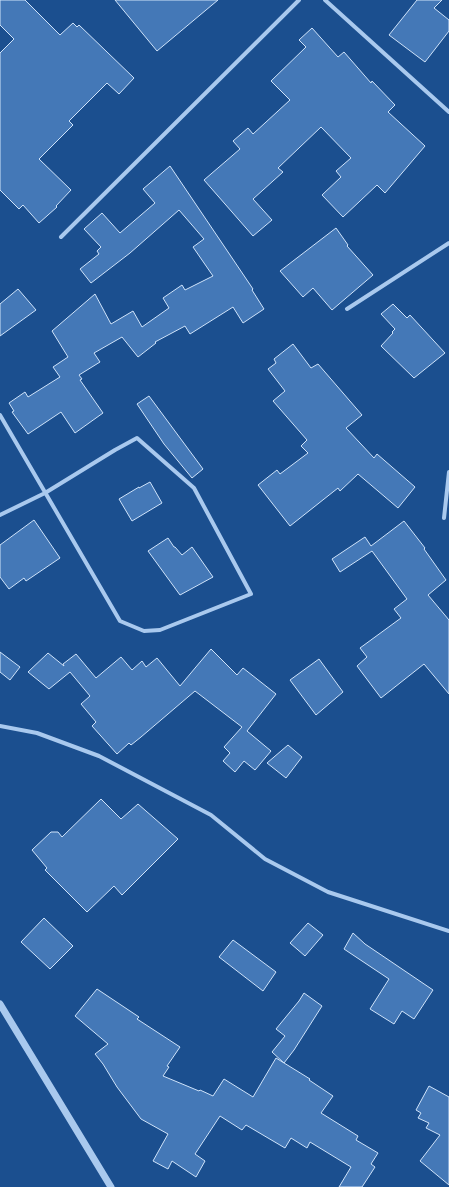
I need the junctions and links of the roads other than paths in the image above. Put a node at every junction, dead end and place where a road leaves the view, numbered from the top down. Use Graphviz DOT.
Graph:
graph roads {
  1 [pos="299,0"];
  2 [pos="325,0"];
  3 [pos="449,112"];
  4 [pos="61,237"];
  5 [pos="449,243"];
  6 [pos="347,309"];
  7 [pos="0,414"];
  8 [pos="449,472"];
  9 [pos="45,493"];
  10 [pos="0,515"];
  11 [pos="444,518"];
  12 [pos="0,726"];
  13 [pos="449,931"];
  14 [pos="0,1004"];
  15 [pos="111,1187"];
  1 -- 4 [label="street"];
  2 -- 3 [label="street"];
  5 -- 6 [label="street"];
  7 -- 9 [label="street"];
  8 -- 11 [label="street"];
  9 -- 9 [label="street"];
  9 -- 10 [label="street"];
  12 -- 13 [label="street"];
  14 -- 15 [label="street"];
}
